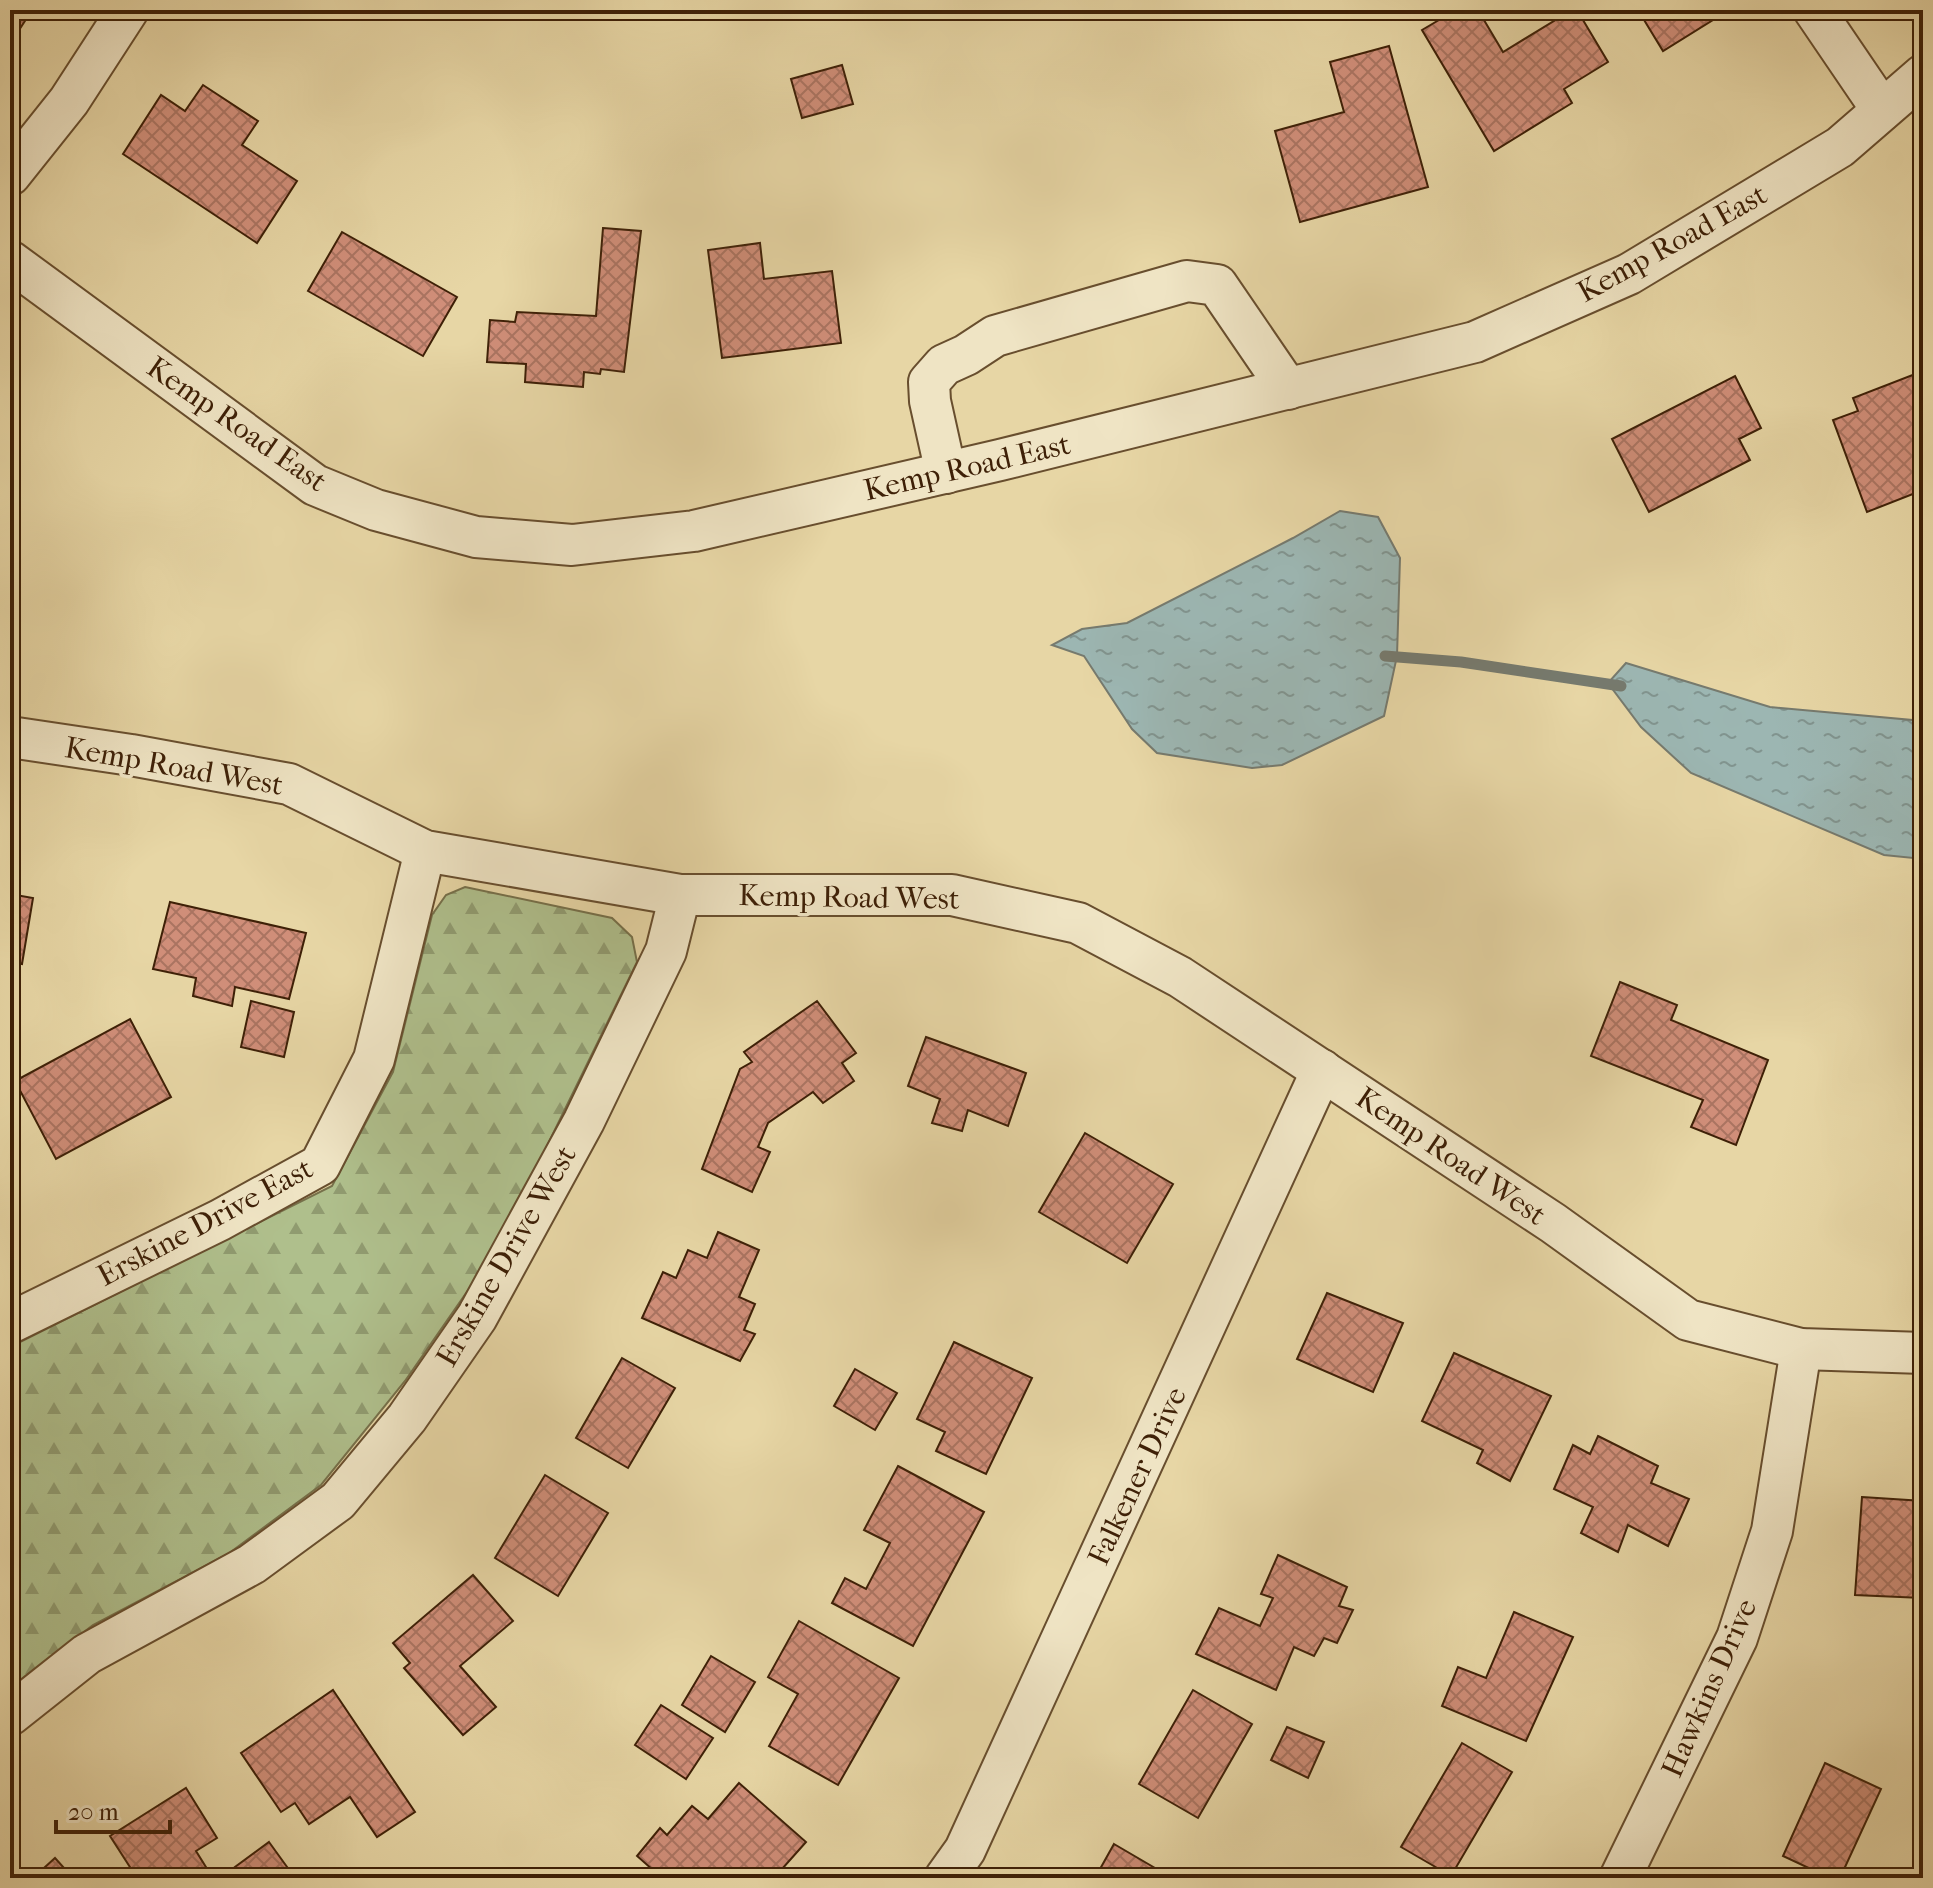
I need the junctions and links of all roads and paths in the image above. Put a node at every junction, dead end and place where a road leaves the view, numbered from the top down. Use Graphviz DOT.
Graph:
graph roads {
  1 [pos="128,10"];
  2 [pos="1814,10"];
  3 [pos="1923,75"];
  4 [pos="1882,110"];
  5 [pos="10,175"];
  6 [pos="10,261"];
  7 [pos="1288,389"];
  8 [pos="946,473"];
  9 [pos="10,737"];
  10 [pos="425,851"];
  11 [pos="680,895"];
  12 [pos="1322,1070"];
  13 [pos="10,1323"];
  14 [pos="1801,1349"];
  15 [pos="1923,1353"];
  16 [pos="10,1715"];
  17 [pos="945,1878"];
  18 [pos="1620,1878"];
  1 -- 5 [label="street"];
  2 -- 4 [label="street"];
  3 -- 4 [label="street, Kemp Road East"];
  4 -- 7 [label="street, Kemp Road East"];
  6 -- 8 [label="street, Kemp Road East"];
  7 -- 8 [label="street, Kemp Road East"];
  7 -- 8 [label="street"];
  9 -- 10 [label="street, Kemp Road West"];
  10 -- 11 [label="street, Kemp Road West"];
  10 -- 13 [label="street, Erskine Drive East"];
  11 -- 12 [label="street, Kemp Road West"];
  11 -- 16 [label="street, Erskine Drive West"];
  12 -- 14 [label="street, Kemp Road West"];
  12 -- 17 [label="street, Falkener Drive"];
  14 -- 15 [label="street, Kemp Road West"];
  14 -- 18 [label="street, Hawkins Drive"];
}
